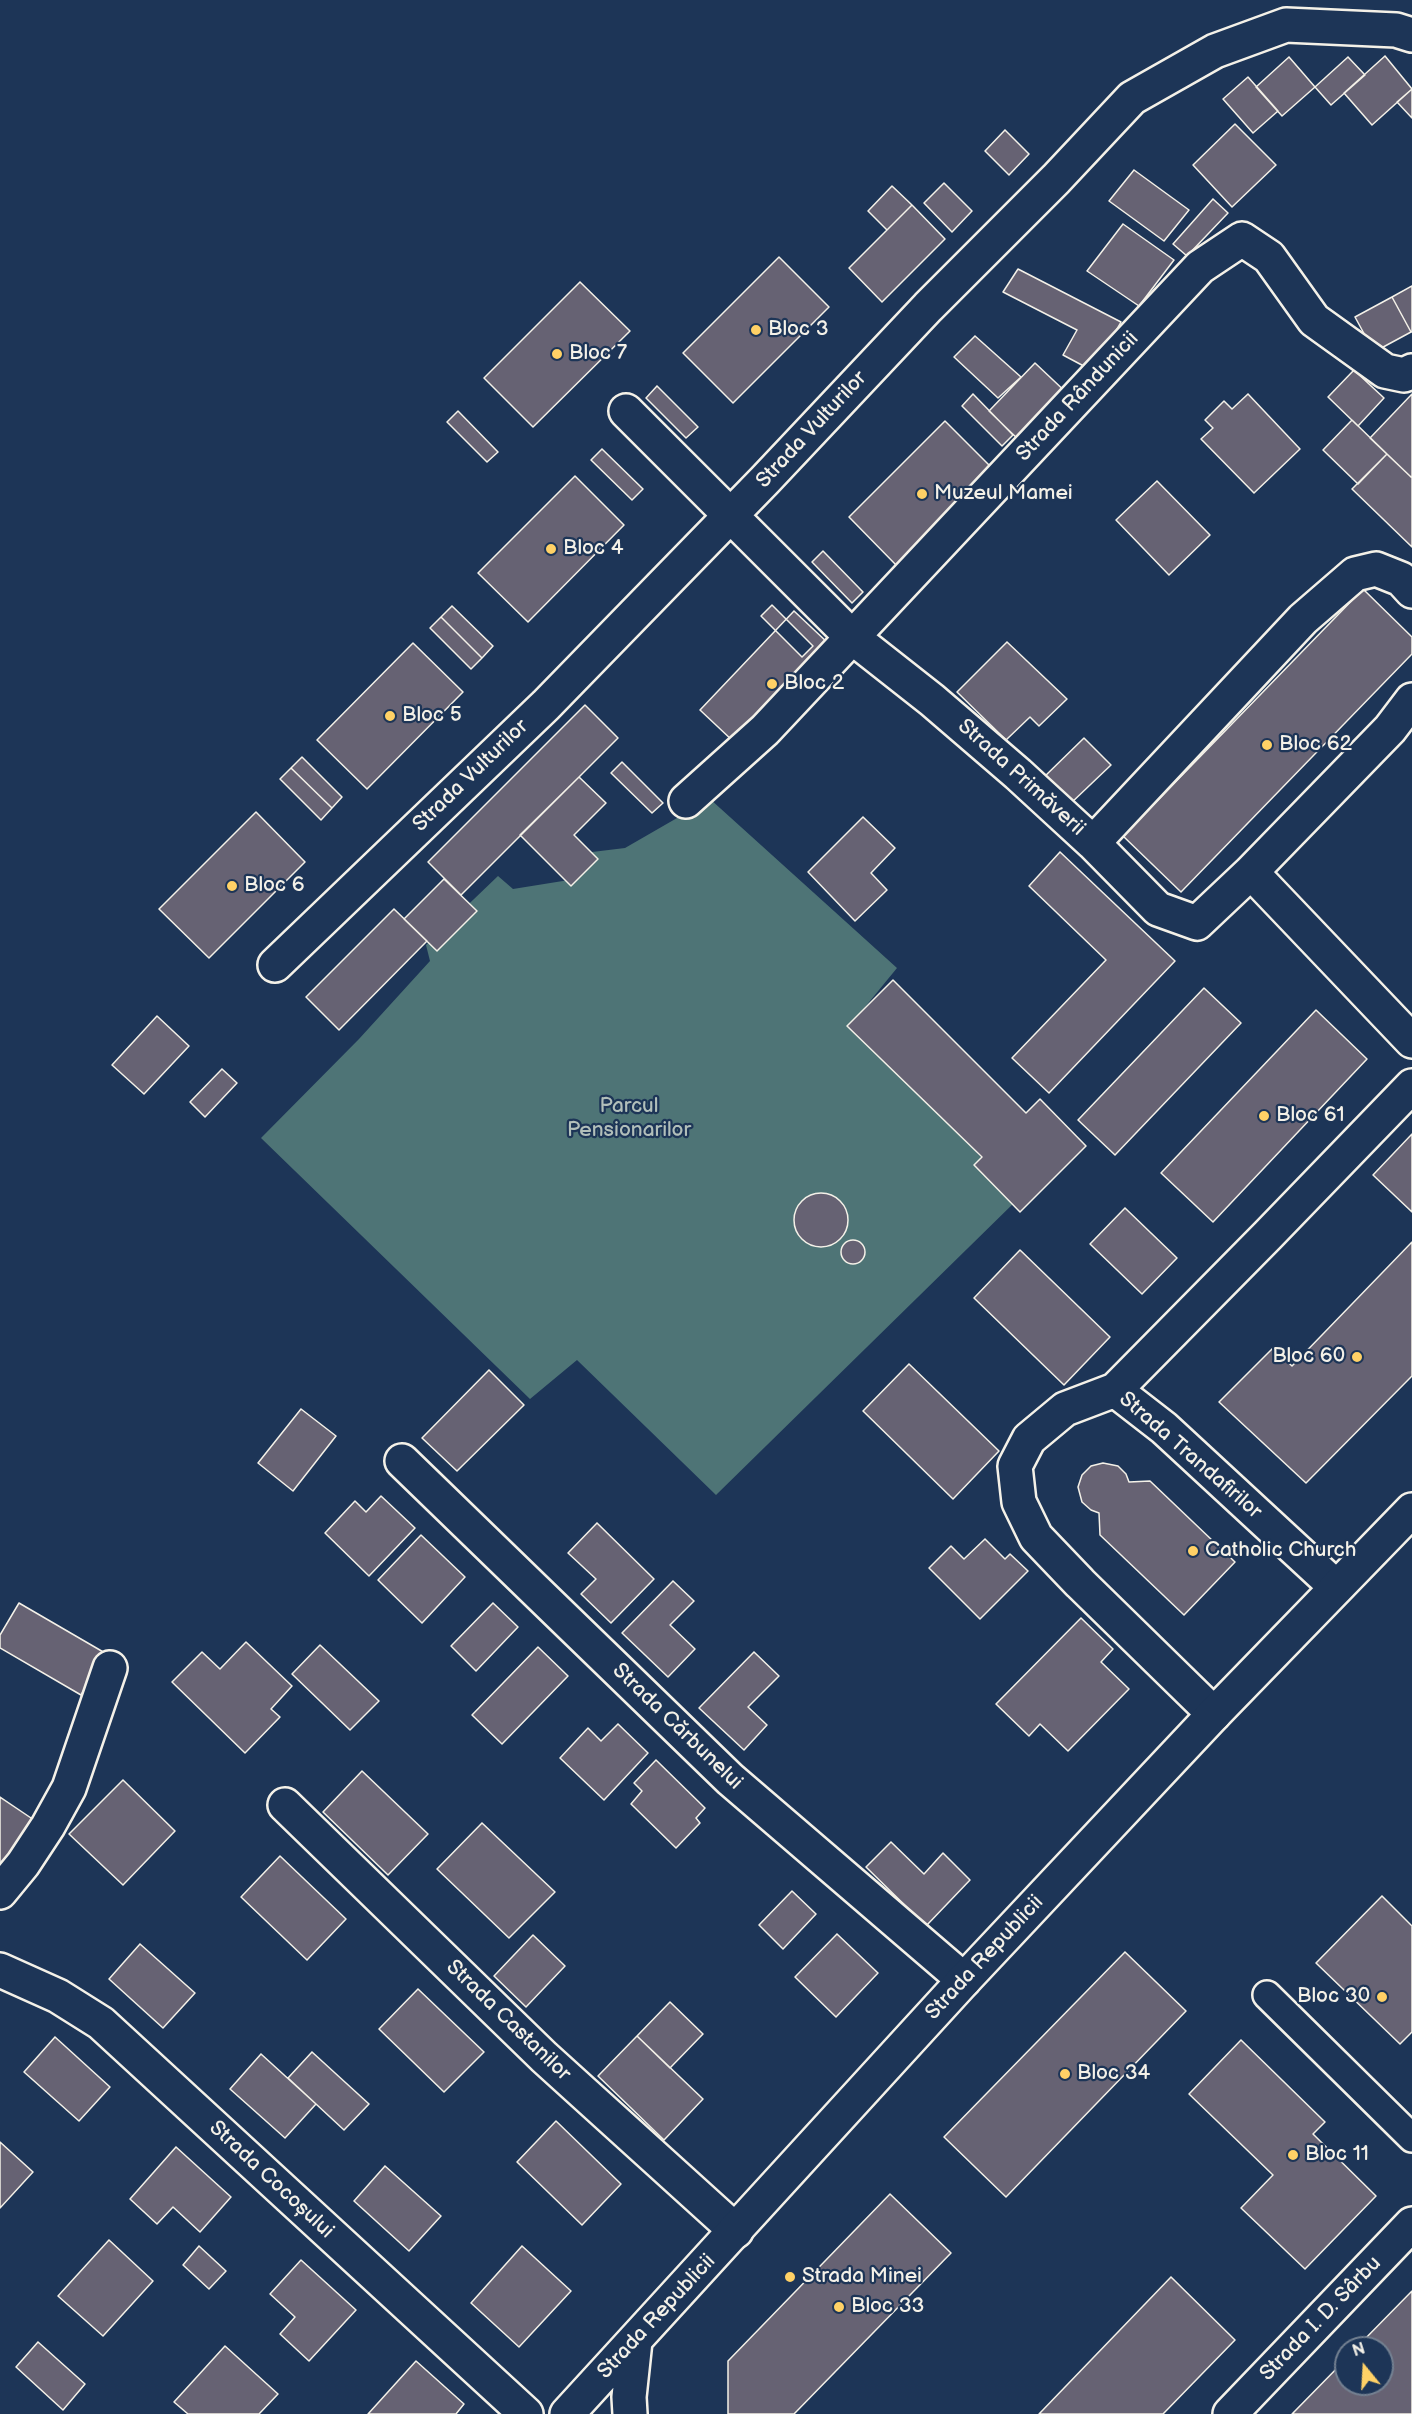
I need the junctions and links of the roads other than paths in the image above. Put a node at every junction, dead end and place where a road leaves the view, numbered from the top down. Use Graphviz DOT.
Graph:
graph roads {
  1 [pos="1412,35"];
  2 [pos="1412,371"];
  3 [pos="626,411"];
  4 [pos="731,514"];
  5 [pos="1412,591"];
  6 [pos="852,637"];
  7 [pos="1412,700"];
  8 [pos="686,801"];
  9 [pos="1093,843"];
  10 [pos="1251,872"];
  11 [pos="274,964"];
  12 [pos="1412,1041"];
  13 [pos="1412,1086"];
  14 [pos="1115,1390"];
  15 [pos="402,1461"];
  16 [pos="1412,1510"];
  17 [pos="1336,1587"];
  18 [pos="110,1668"];
  19 [pos="1214,1714"];
  20 [pos="285,1805"];
  21 [pos="0,1892"];
  22 [pos="3,1975"];
  23 [pos="964,1980"];
  24 [pos="1267,1995"];
  25 [pos="1412,2138"];
  26 [pos="1412,2224"];
  27 [pos="736,2231"];
  28 [pos="635,2341"];
  29 [pos="526,2414"];
  30 [pos="567,2414"];
  31 [pos="630,2414"];
  32 [pos="1230,2414"];
  1 -- 4 [label="street, Strada Vulturilor"];
  2 -- 6 [label="street, Strada Rândunicii"];
  3 -- 4 [label="street, Strada Primăverii"];
  4 -- 6 [label="street, Strada Primăverii"];
  4 -- 11 [label="street, Strada Vulturilor"];
  5 -- 9 [label="street"];
  6 -- 8 [label="street, Strada Rândunicii"];
  6 -- 9 [label="street, Strada Primăverii"];
  7 -- 10 [label="street"];
  9 -- 10 [label="street, Strada Primăverii"];
  10 -- 12 [label="street"];
  13 -- 14 [label="street"];
  14 -- 17 [label="street, Strada Trandafirilor"];
  14 -- 19 [label="street, Strada Trandafirilor"];
  15 -- 23 [label="street, Strada Cărbunelui"];
  16 -- 17 [label="street, Strada Republicii"];
  17 -- 19 [label="street, Strada Republicii"];
  18 -- 21 [label="street"];
  19 -- 23 [label="street, Strada Republicii"];
  20 -- 27 [label="street, Strada Castanilor"];
  22 -- 29 [label="street, Strada Cocoșului"];
  23 -- 27 [label="street, Strada Republicii"];
  24 -- 25 [label="lane"];
  26 -- 32 [label="street, Strada I. D. Sârbu"];
  27 -- 28 [label="street, Strada Republicii"];
  28 -- 30 [label="street, Strada Republicii"];
  28 -- 31 [label="street"];
}
